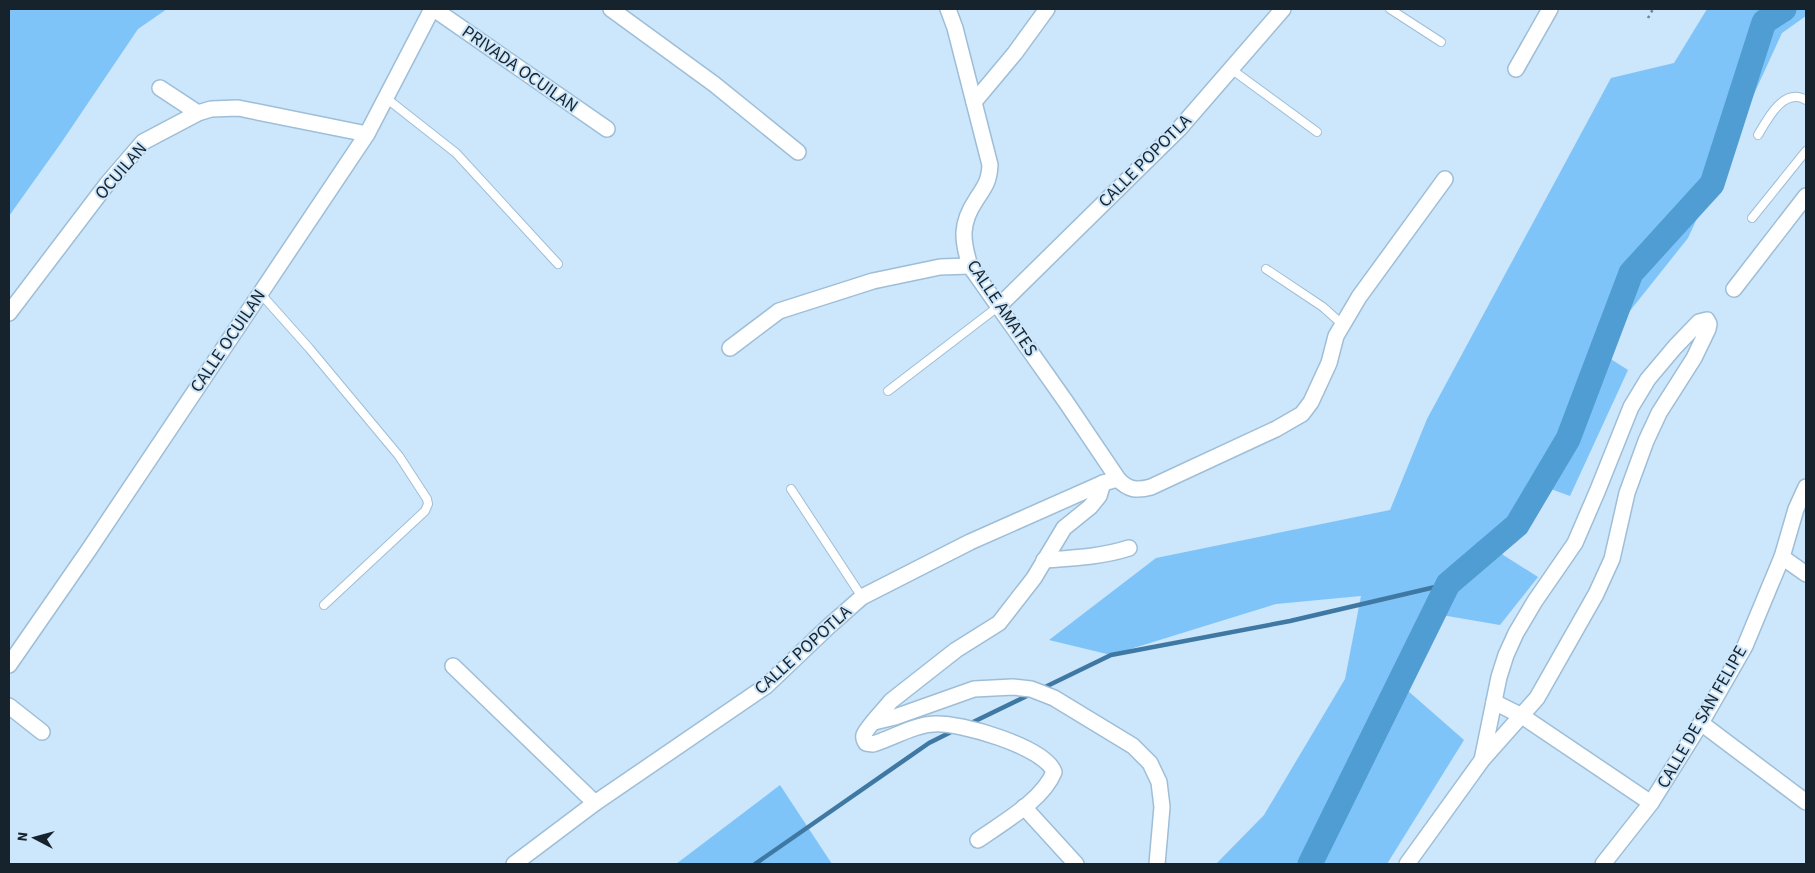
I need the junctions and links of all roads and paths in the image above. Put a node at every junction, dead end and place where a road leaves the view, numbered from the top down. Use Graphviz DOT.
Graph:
graph roads {
  1 [pos="433,9"];
  2 [pos="611,9"];
  3 [pos="948,9"];
  4 [pos="1047,9"];
  5 [pos="1283,9"];
  6 [pos="1390,9"];
  7 [pos="1550,9"];
  8 [pos="1653,9"];
  9 [pos="1648,18"];
  10 [pos="1441,42"];
  11 [pos="1516,69"];
  12 [pos="1231,70"];
  13 [pos="160,88"];
  14 [pos="386,98"];
  15 [pos="1806,100"];
  16 [pos="974,102"];
  17 [pos="198,113"];
  18 [pos="607,129"];
  19 [pos="1317,132"];
  20 [pos="367,134"];
  21 [pos="1758,134"];
  22 [pos="1806,151"];
  23 [pos="798,152"];
  24 [pos="1445,179"];
  25 [pos="1803,206"];
  26 [pos="1752,218"];
  27 [pos="558,264"];
  28 [pos="970,266"];
  29 [pos="1266,269"];
  30 [pos="1734,289"];
  31 [pos="260,293"];
  32 [pos="999,306"];
  33 [pos="9,313"];
  34 [pos="1343,325"];
  35 [pos="730,348"];
  36 [pos="888,391"];
  37 [pos="1110,481"];
  38 [pos="1806,487"];
  39 [pos="791,489"];
  40 [pos="1129,548"];
  41 [pos="1782,557"];
  42 [pos="1044,560"];
  43 [pos="1806,574"];
  44 [pos="862,597"];
  45 [pos="324,605"];
  46 [pos="9,664"];
  47 [pos="453,666"];
  48 [pos="1494,702"];
  49 [pos="9,706"];
  50 [pos="1522,716"];
  51 [pos="874,722"];
  52 [pos="1701,724"];
  53 [pos="42,732"];
  54 [pos="1482,760"];
  55 [pos="1806,802"];
  56 [pos="595,803"];
  57 [pos="1651,803"];
  58 [pos="1024,807"];
  59 [pos="978,840"];
  60 [pos="1605,863"];
  61 [pos="514,864"];
  62 [pos="1076,864"];
  63 [pos="1157,864"];
  64 [pos="1407,864"];
  1 -- 14 [label="street, CALLE OCUILAN"];
  1 -- 18 [label="street, PRIVADA OCUILAN"];
  2 -- 23 [label="street"];
  3 -- 16 [label="street, CALLE AMATES"];
  4 -- 16 [label="street"];
  5 -- 12 [label="street, CALLE POPOTLA"];
  6 -- 10 [label="lane"];
  7 -- 11 [label="street"];
  8 -- 9 [label="path"];
  12 -- 19 [label="lane"];
  12 -- 32 [label="street, CALLE POPOTLA"];
  13 -- 17 [label="street"];
  14 -- 20 [label="street, CALLE OCUILAN"];
  14 -- 27 [label="lane"];
  15 -- 21 [label="lane"];
  16 -- 28 [label="street, CALLE AMATES"];
  17 -- 20 [label="street, OCUILAN"];
  17 -- 33 [label="street, OCUILAN"];
  20 -- 31 [label="street, CALLE OCUILAN"];
  22 -- 26 [label="lane"];
  24 -- 34 [label="street"];
  25 -- 30 [label="street"];
  28 -- 32 [label="street, CALLE AMATES"];
  28 -- 35 [label="street"];
  29 -- 34 [label="lane"];
  31 -- 45 [label="lane"];
  31 -- 46 [label="street, CALLE OCUILAN"];
  32 -- 36 [label="lane"];
  32 -- 37 [label="street, CALLE AMATES"];
  34 -- 37 [label="street, CALLE AMATES"];
  37 -- 42 [label="street"];
  37 -- 44 [label="street, CALLE POPOTLA"];
  38 -- 41 [label="street, CALLE DE SAN FELIPE"];
  39 -- 44 [label="lane"];
  40 -- 42 [label="street"];
  41 -- 43 [label="street"];
  41 -- 52 [label="street, CALLE DE SAN FELIPE"];
  42 -- 51 [label="street"];
  44 -- 56 [label="street, CALLE POPOTLA"];
  47 -- 56 [label="street"];
  48 -- 50 [label="street"];
  48 -- 50 [label="street"];
  48 -- 54 [label="street"];
  49 -- 53 [label="street"];
  50 -- 54 [label="street"];
  50 -- 57 [label="street"];
  51 -- 58 [label="street"];
  51 -- 63 [label="street"];
  52 -- 55 [label="street"];
  52 -- 57 [label="street, CALLE DE SAN FELIPE"];
  54 -- 64 [label="street"];
  56 -- 61 [label="street, CALLE POPOTLA"];
  57 -- 60 [label="street, CALLE DE SAN FELIPE"];
  58 -- 59 [label="street"];
  58 -- 62 [label="street"];
}
